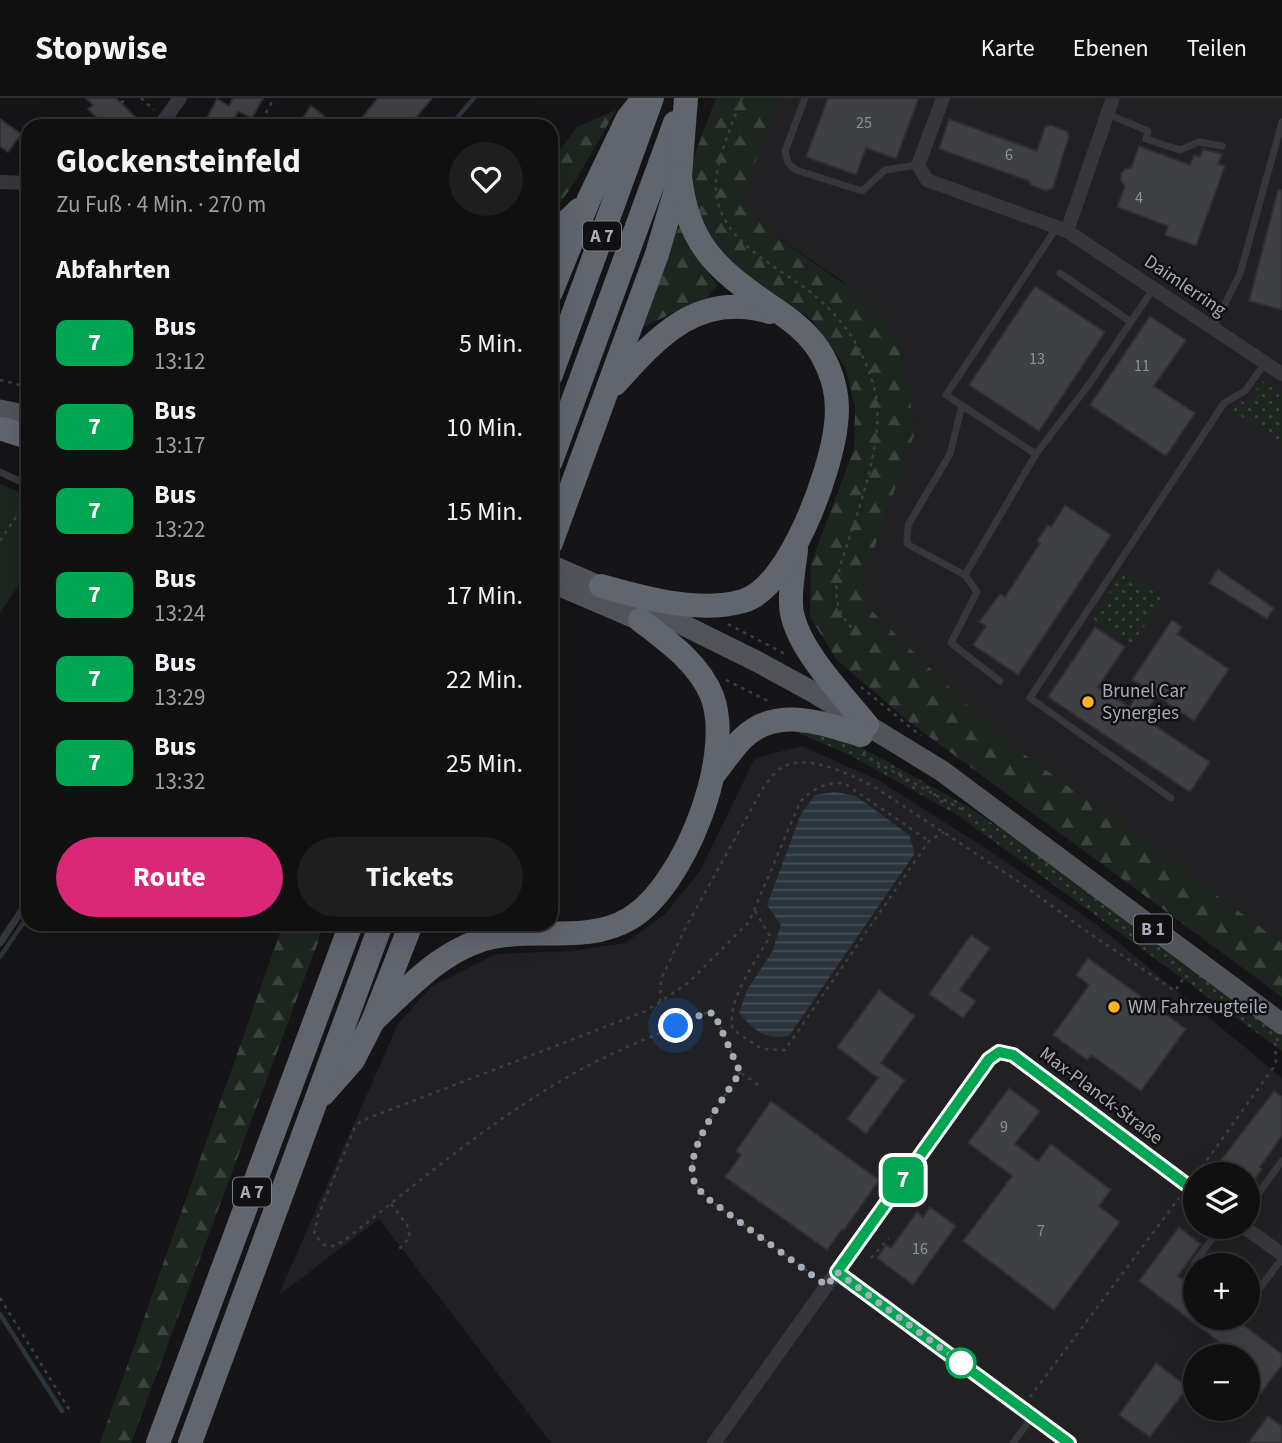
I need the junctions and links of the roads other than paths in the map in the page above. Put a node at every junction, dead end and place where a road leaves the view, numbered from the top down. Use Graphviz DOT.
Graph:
graph roads {
  1 [pos="180,98"];
  2 [pos="643,98"];
  3 [pos="652,98"];
  4 [pos="685,98"];
  5 [pos="805,98"];
  6 [pos="943,98"];
  7 [pos="1113,98"];
  8 [pos="1107,114"];
  9 [pos="165,119"];
  10 [pos="1282,122"];
  11 [pos="1222,146"];
  12 [pos="918,165"];
  13 [pos="680,176"];
  14 [pos="0,183"];
  15 [pos="21,183"];
  16 [pos="589,200"];
  17 [pos="1062,229"];
  18 [pos="558,230"];
  19 [pos="1060,273"];
  20 [pos="558,275"];
  21 [pos="1153,288"];
  22 [pos="785,316"];
  23 [pos="1131,322"];
  24 [pos="1213,328"];
  25 [pos="558,355"];
  26 [pos="1265,363"];
  27 [pos="1282,374"];
  28 [pos="606,395"];
  29 [pos="962,405"];
  30 [pos="21,418"];
  31 [pos="1,422"];
  32 [pos="21,432"];
  33 [pos="558,442"];
  34 [pos="1036,454"];
  35 [pos="0,472"];
  36 [pos="21,482"];
  37 [pos="558,524"];
  38 [pos="797,545"];
  39 [pos="558,575"];
  40 [pos="965,575"];
  41 [pos="558,576"];
  42 [pos="601,586"];
  43 [pos="640,620"];
  44 [pos="1000,681"];
  45 [pos="861,737"];
  46 [pos="714,774"];
  47 [pos="1171,798"];
  48 [pos="21,912"];
  49 [pos="558,929"];
  50 [pos="337,931"];
  51 [pos="348,931"];
  52 [pos="378,931"];
  53 [pos="408,931"];
  54 [pos="574,933"];
  55 [pos="0,943"];
  56 [pos="332,976"];
  57 [pos="373,1021"];
  58 [pos="1278,1030"];
  59 [pos="314,1105"];
  60 [pos="1282,1161"];
  61 [pos="1183,1177"];
  62 [pos="1260,1191"];
  63 [pos="1260,1239"];
  64 [pos="1282,1256"];
  65 [pos="837,1272"];
  66 [pos="1260,1286"];
  67 [pos="1027,1412"];
  68 [pos="158,1443"];
  69 [pos="190,1443"];
  70 [pos="714,1443"];
  71 [pos="1013,1443"];
  72 [pos="1069,1443"];
  1 -- 9 [label="street"];
  2 -- 16 [label="highway"];
  3 -- 25 [label="highway, A 7"];
  4 -- 13 [label="highway"];
  4 -- 33 [label="highway, A 7"];
  5 -- 12 [label="lane"];
  6 -- 12 [label="street"];
  7 -- 8 [label="street"];
  8 -- 11 [label="lane"];
  8 -- 17 [label="street"];
  10 -- 24 [label="lane"];
  12 -- 17 [label="street, Daimlerring"];
  13 -- 22 [label="highway"];
  13 -- 28 [label="highway"];
  14 -- 15 [label="street"];
  16 -- 18 [label="highway"];
  16 -- 20 [label="highway"];
  17 -- 21 [label="street, Daimlerring"];
  17 -- 29 [label="lane"];
  19 -- 23 [label="lane"];
  21 -- 23 [label="lane"];
  21 -- 24 [label="street, Daimlerring"];
  22 -- 28 [label="highway"];
  22 -- 38 [label="highway"];
  23 -- 34 [label="lane"];
  24 -- 26 [label="street, Daimlerring"];
  26 -- 27 [label="street, Daimlerring"];
  26 -- 47 [label="lane"];
  28 -- 37 [label="highway"];
  29 -- 34 [label="lane"];
  29 -- 40 [label="lane"];
  30 -- 31 [label="main road"];
  31 -- 32 [label="highway"];
  34 -- 40 [label="lane"];
  35 -- 36 [label="lane"];
  38 -- 42 [label="highway"];
  38 -- 45 [label="highway"];
  39 -- 42 [label="main road, B 1"];
  40 -- 44 [label="lane"];
  41 -- 43 [label="main road, B 1"];
  42 -- 45 [label="main road, B 1"];
  43 -- 45 [label="main road, B 1"];
  43 -- 46 [label="highway"];
  45 -- 46 [label="highway"];
  45 -- 58 [label="main road, B 1"];
  46 -- 54 [label="highway"];
  48 -- 55 [label="lane"];
  49 -- 54 [label="highway"];
  50 -- 56 [label="highway"];
  51 -- 56 [label="highway, A 7"];
  52 -- 59 [label="highway, A 7"];
  53 -- 57 [label="highway"];
  54 -- 57 [label="highway"];
  56 -- 68 [label="highway, A 7"];
  57 -- 59 [label="highway"];
  59 -- 69 [label="highway, A 7"];
  60 -- 62 [label="lane"];
  61 -- 65 [label="street, Max-Planck-Straße"];
  63 -- 64 [label="street"];
  64 -- 66 [label="lane"];
  65 -- 67 [label="street"];
  65 -- 70 [label="street, Max-Planck-Straße"];
  67 -- 71 [label="lane"];
  67 -- 72 [label="street"];
}
